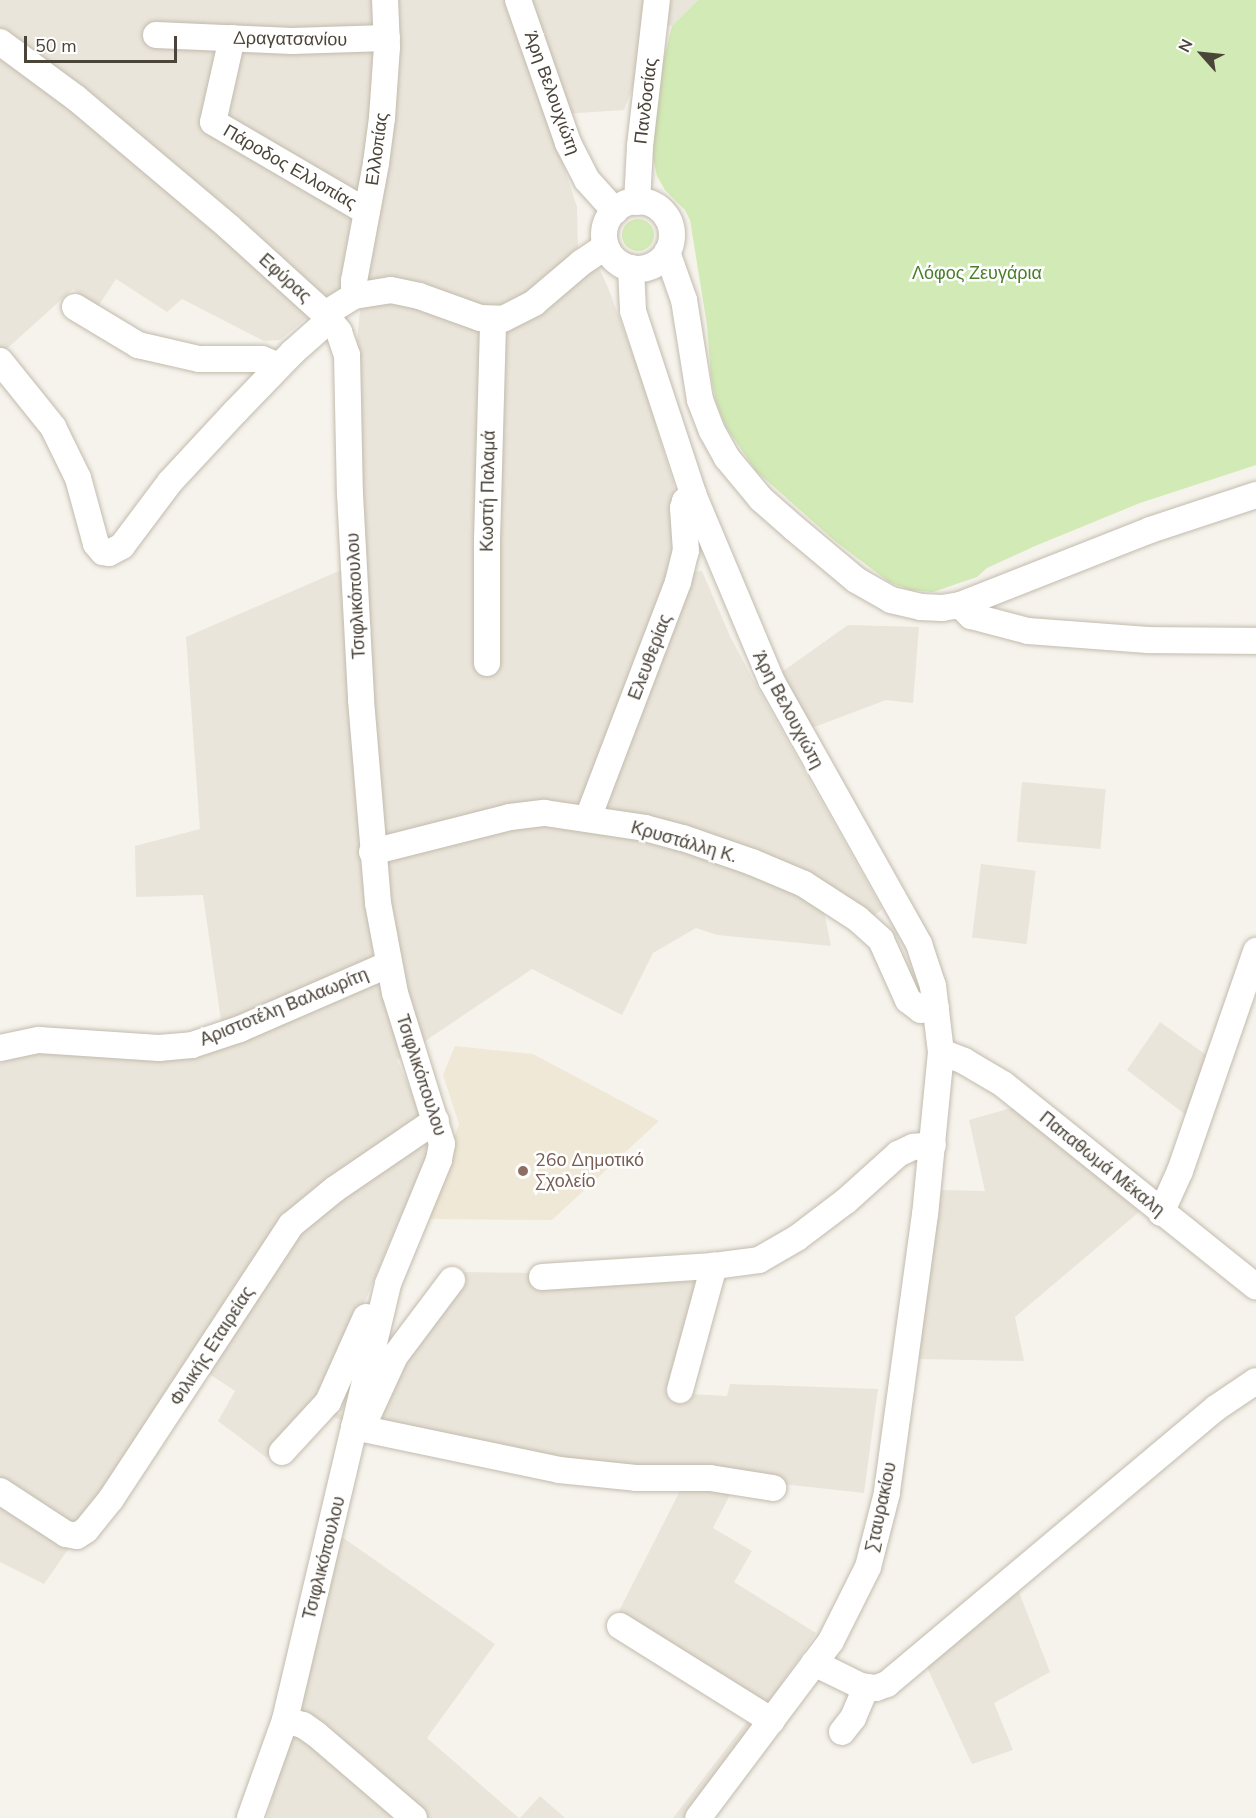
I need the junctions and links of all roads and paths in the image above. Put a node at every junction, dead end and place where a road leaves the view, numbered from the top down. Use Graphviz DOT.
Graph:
graph roads {
  1 [pos="385,0"];
  2 [pos="518,0"];
  3 [pos="657,0"];
  4 [pos="156,35"];
  5 [pos="232,38"];
  6 [pos="387,38"];
  7 [pos="0,42"];
  8 [pos="626,206"];
  9 [pos="367,212"];
  10 [pos="606,246"];
  11 [pos="668,252"];
  12 [pos="631,268"];
  13 [pos="354,296"];
  14 [pos="75,307"];
  15 [pos="327,317"];
  16 [pos="493,320"];
  17 [pos="0,361"];
  18 [pos="279,366"];
  19 [pos="693,494"];
  20 [pos="1256,495"];
  21 [pos="960,605"];
  22 [pos="1256,642"];
  23 [pos="487,663"];
  24 [pos="588,818"];
  25 [pos="372,852"];
  26 [pos="1256,951"];
  27 [pos="387,965"];
  28 [pos="936,1008"];
  29 [pos="0,1048"];
  30 [pos="940,1052"];
  31 [pos="436,1120"];
  32 [pos="933,1145"];
  33 [pos="1161,1212"];
  34 [pos="714,1266"];
  35 [pos="392,1271"];
  36 [pos="542,1276"];
  37 [pos="452,1280"];
  38 [pos="1256,1287"];
  39 [pos="1256,1381"];
  40 [pos="680,1390"];
  41 [pos="354,1427"];
  42 [pos="282,1452"];
  43 [pos="773,1488"];
  44 [pos="0,1491"];
  45 [pos="620,1626"];
  46 [pos="814,1663"];
  47 [pos="866,1687"];
  48 [pos="285,1720"];
  49 [pos="772,1721"];
  50 [pos="842,1732"];
  51 [pos="250,1818"];
  52 [pos="414,1818"];
  53 [pos="698,1818"];
  1 -- 6 [label="street, Ελλοπίας"];
  2 -- 8 [label="street, Άρη Βελουχιώτη"];
  3 -- 8 [label="street, Πανδοσίας"];
  4 -- 5 [label="street, Δραγατσανίου"];
  5 -- 6 [label="street, Δραγατσανίου"];
  5 -- 9 [label="street, Πάροδος Ελλοπίας"];
  6 -- 9 [label="street, Ελλοπίας"];
  7 -- 15 [label="street, Εφύρας"];
  8 -- 10 [label="street"];
  8 -- 11 [label="street"];
  9 -- 13 [label="street, Ελλοπίας"];
  10 -- 12 [label="street"];
  10 -- 16 [label="street"];
  11 -- 12 [label="street"];
  11 -- 21 [label="street"];
  12 -- 19 [label="street, Άρη Βελουχιώτη"];
  13 -- 15 [label="street, Εφύρας"];
  13 -- 16 [label="street, Εφύρας"];
  14 -- 18 [label="street"];
  15 -- 18 [label="street"];
  15 -- 25 [label="street, Τσιφλικόπουλου"];
  16 -- 23 [label="street, Κωστή Παλαμά"];
  17 -- 18 [label="street"];
  19 -- 24 [label="street, Ελευθερίας"];
  19 -- 28 [label="street, Άρη Βελουχιώτη"];
  20 -- 21 [label="street"];
  21 -- 22 [label="street"];
  24 -- 25 [label="street, Κρυστάλλη Κ."];
  24 -- 28 [label="street, Κρυστάλλη Κ."];
  25 -- 27 [label="street, Τσιφλικόπουλου"];
  26 -- 33 [label="street"];
  27 -- 29 [label="street, Αριστοτέλη Βαλαωρίτη"];
  27 -- 31 [label="street, Τσιφλικόπουλου"];
  28 -- 30 [label="street, Άρη Βελουχιώτη"];
  30 -- 32 [label="street, Άρη Βελουχιώτη"];
  30 -- 33 [label="street, Παπαθωμά Μέκαλη"];
  31 -- 35 [label="street, Τσιφλικόπουλου"];
  31 -- 44 [label="street, Φιλικής Εταιρείας"];
  32 -- 34 [label="street"];
  32 -- 46 [label="street, Σταυρακίου"];
  33 -- 38 [label="street, Παπαθωμά Μέκαλη"];
  34 -- 36 [label="street"];
  34 -- 40 [label="street"];
  35 -- 41 [label="street, Τσιφλικόπουλου"];
  35 -- 42 [label="street"];
  37 -- 41 [label="street"];
  39 -- 47 [label="street"];
  41 -- 43 [label="street"];
  41 -- 48 [label="street, Τσιφλικόπουλου"];
  45 -- 49 [label="street"];
  46 -- 47 [label="street"];
  46 -- 49 [label="street, Σταυρακίου"];
  47 -- 50 [label="street"];
  48 -- 51 [label="street, Τσιφλικόπουλου"];
  48 -- 52 [label="street"];
  49 -- 53 [label="street, Σταυρακίου"];
}
